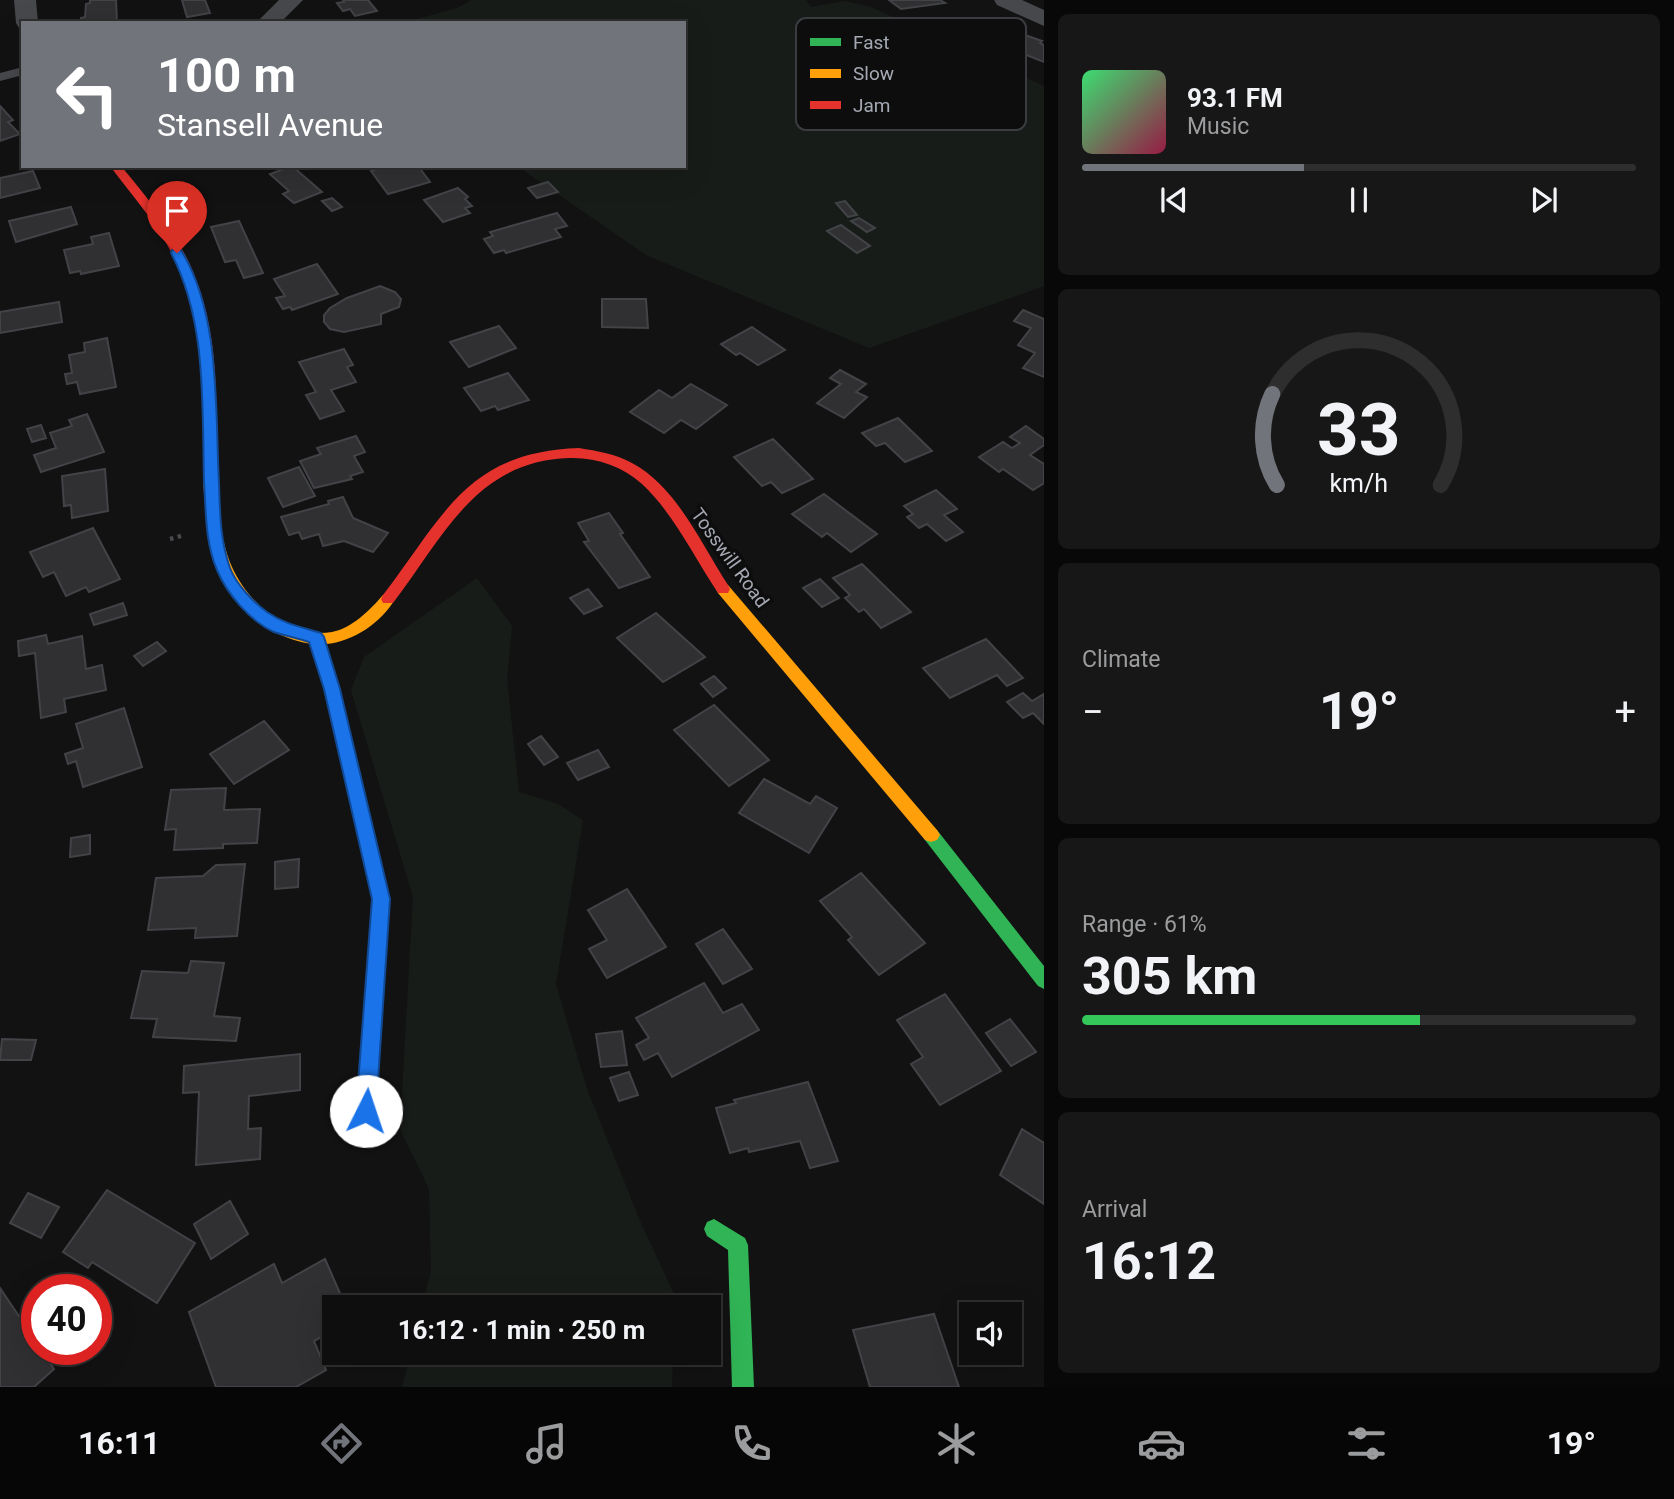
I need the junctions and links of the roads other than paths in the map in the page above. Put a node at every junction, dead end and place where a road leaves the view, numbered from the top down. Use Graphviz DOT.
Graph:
graph roads {
  1 [pos="25,0"];
  2 [pos="292,0"];
  3 [pos="1005,0"];
  4 [pos="1044,19"];
  5 [pos="27,21"];
  6 [pos="269,21"];
  7 [pos="21,72"];
  8 [pos="0,77"];
  9 [pos="117,168"];
  10 [pos="316,637"];
  11 [pos="1044,980"];
  12 [pos="366,1111"];
  13 [pos="714,1229"];
  14 [pos="743,1387"];
  1 -- 5 [label="street"];
  2 -- 6 [label="street"];
  3 -- 4 [label="street"];
  7 -- 8 [label="lane"];
  9 -- 10 [label="street"];
  10 -- 11 [label="street, Tosswill Road"];
  10 -- 12 [label="street"];
  13 -- 14 [label="street"];
}
